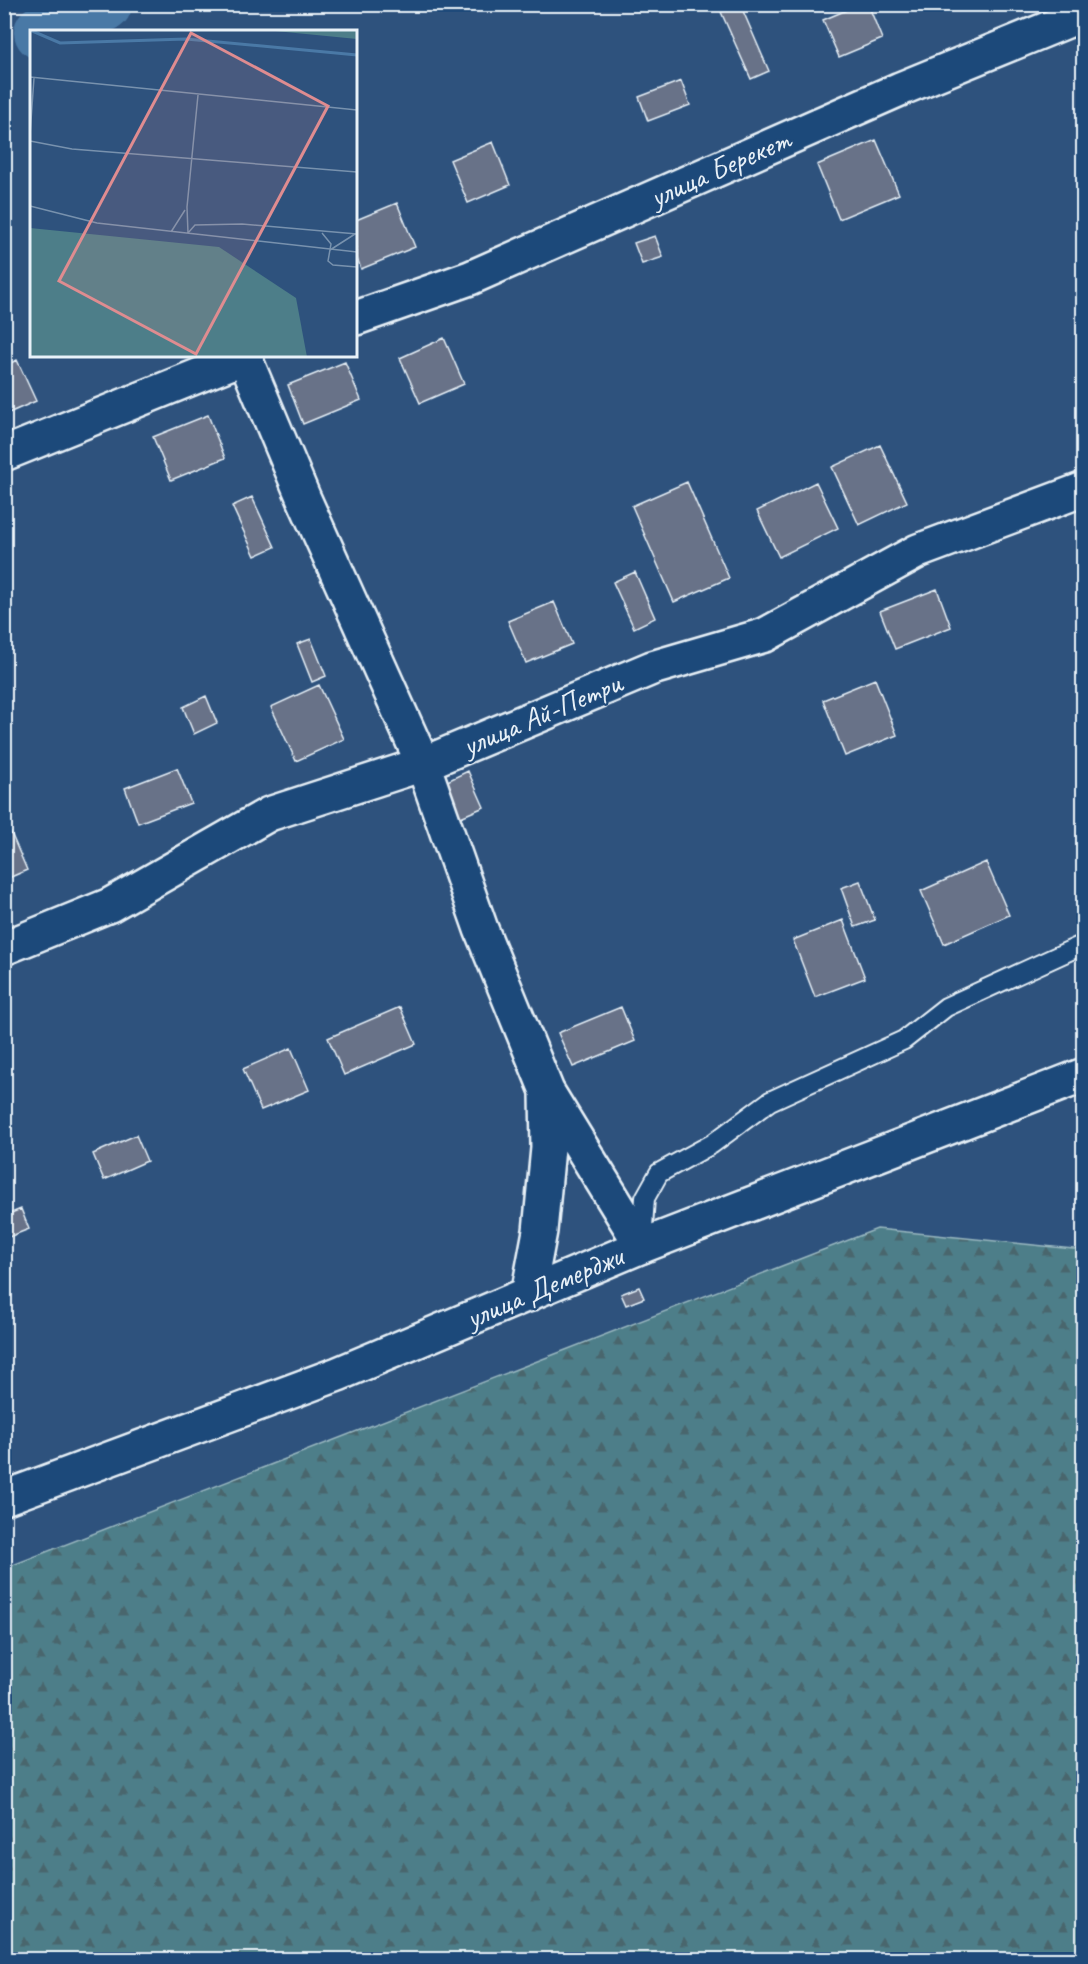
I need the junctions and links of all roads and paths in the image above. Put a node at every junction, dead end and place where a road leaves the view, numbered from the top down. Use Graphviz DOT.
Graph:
graph roads {
  1 [pos="1083,15"];
  2 [pos="357,318"];
  3 [pos="243,357"];
  4 [pos="245,357"];
  5 [pos="4,454"];
  6 [pos="1083,489"];
  7 [pos="423,764"];
  8 [pos="1083,944"];
  9 [pos="4,948"];
  10 [pos="1083,1075"];
  11 [pos="547,1091"];
  12 [pos="642,1246"];
  13 [pos="528,1295"];
  14 [pos="4,1498"];
  1 -- 2 [label="street, улица Берекет"];
  3 -- 5 [label="street"];
  4 -- 7 [label="street"];
  6 -- 7 [label="street, улица Ай-Петри"];
  7 -- 9 [label="street, улица Ай-Петри"];
  7 -- 11 [label="street"];
  8 -- 12 [label="lane"];
  10 -- 12 [label="street, улица Демерджи"];
  11 -- 12 [label="street"];
  11 -- 13 [label="street"];
  12 -- 13 [label="street, улица Демерджи"];
  13 -- 14 [label="street, улица Демерджи"];
}
